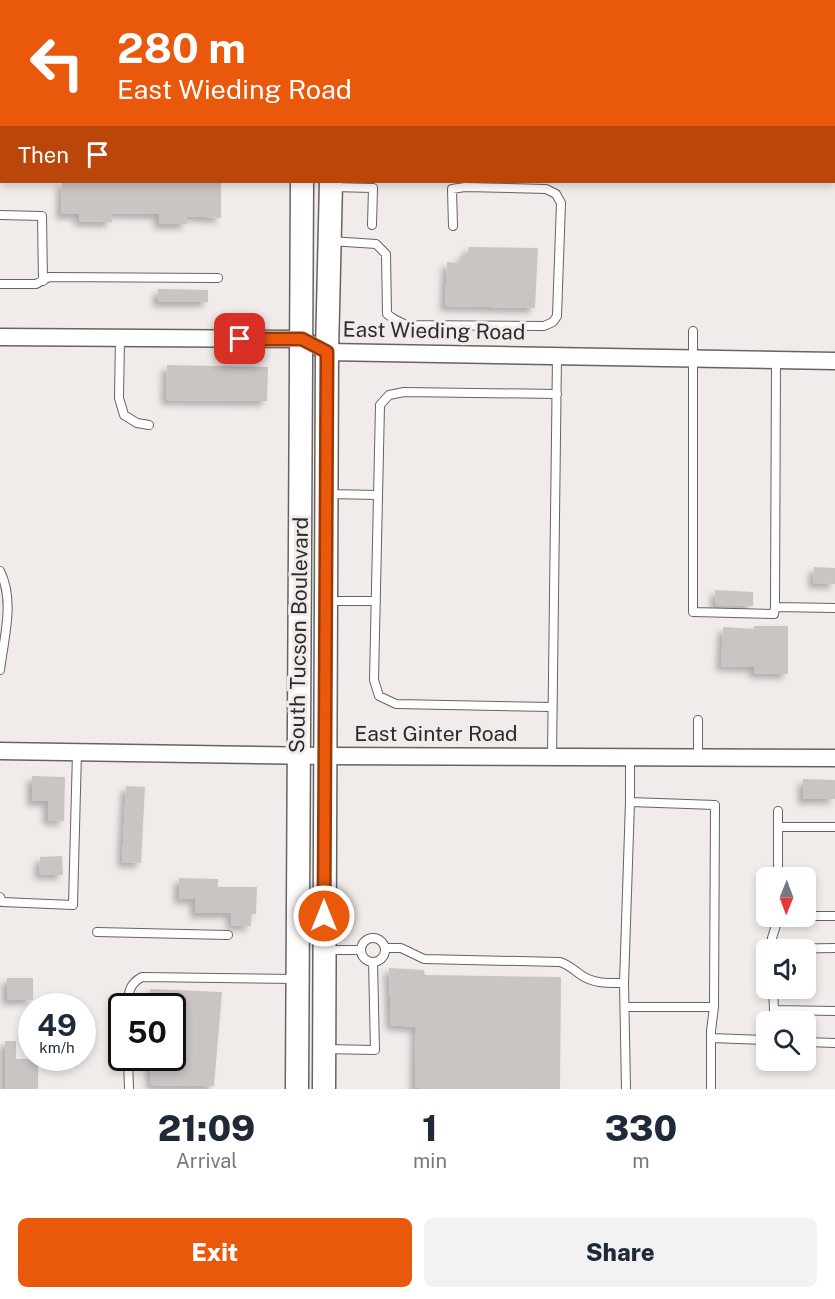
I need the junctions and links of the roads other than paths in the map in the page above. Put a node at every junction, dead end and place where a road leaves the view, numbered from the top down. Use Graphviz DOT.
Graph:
graph roads {
  1 [pos="302,183"];
  2 [pos="331,184"];
  3 [pos="0,215"];
  4 [pos="372,225"];
  5 [pos="453,226"];
  6 [pos="329,242"];
  7 [pos="218,279"];
  8 [pos="43,281"];
  9 [pos="0,284"];
  10 [pos="693,331"];
  11 [pos="0,337"];
  12 [pos="120,338"];
  13 [pos="302,339"];
  14 [pos="327,352"];
  15 [pos="557,356"];
  16 [pos="694,358"];
  17 [pos="776,360"];
  18 [pos="835,361"];
  19 [pos="556,394"];
  20 [pos="149,425"];
  21 [pos="326,494"];
  22 [pos="378,495"];
  23 [pos="0,571"];
  24 [pos="326,601"];
  25 [pos="376,601"];
  26 [pos="775,607"];
  27 [pos="835,608"];
  28 [pos="693,612"];
  29 [pos="698,622"];
  30 [pos="0,670"];
  31 [pos="552,707"];
  32 [pos="698,720"];
  33 [pos="0,751"];
  34 [pos="77,752"];
  35 [pos="297,756"];
  36 [pos="325,756"];
  37 [pos="552,757"];
  38 [pos="630,757"];
  39 [pos="698,757"];
  40 [pos="835,758"];
  41 [pos="630,802"];
  42 [pos="778,812"];
  43 [pos="778,827"];
  44 [pos="835,827"];
  45 [pos="778,867"];
  46 [pos="0,897"];
  47 [pos="816,916"];
  48 [pos="835,916"];
  49 [pos="97,932"];
  50 [pos="228,935"];
  51 [pos="385,948"];
  52 [pos="816,948"];
  53 [pos="835,948"];
  54 [pos="324,950"];
  55 [pos="361,950"];
  56 [pos="374,962"];
  57 [pos="297,980"];
  58 [pos="624,983"];
  59 [pos="129,993"];
  60 [pos="774,999"];
  61 [pos="714,1006"];
  62 [pos="625,1007"];
  63 [pos="835,1011"];
  64 [pos="711,1038"];
  65 [pos="756,1040"];
  66 [pos="816,1042"];
  67 [pos="835,1043"];
  68 [pos="324,1049"];
  69 [pos="128,1071"];
  70 [pos="129,1089"];
  71 [pos="297,1089"];
  72 [pos="324,1089"];
  73 [pos="626,1089"];
  74 [pos="711,1089"];
  1 -- 13 [label="main road, South Tucson Boulevard"];
  2 -- 4 [label="lane"];
  2 -- 6 [label="main road, South Tucson Boulevard"];
  3 -- 8 [label="lane"];
  5 -- 6 [label="lane"];
  6 -- 14 [label="main road, South Tucson Boulevard"];
  7 -- 8 [label="lane"];
  8 -- 9 [label="lane"];
  10 -- 16 [label="lane"];
  11 -- 12 [label="street, East Wieding Road"];
  12 -- 13 [label="street, East Wieding Road"];
  12 -- 20 [label="lane"];
  13 -- 14 [label="street, East Wieding Road"];
  13 -- 35 [label="main road, South Tucson Boulevard"];
  14 -- 15 [label="street, East Wieding Road"];
  14 -- 21 [label="main road, South Tucson Boulevard"];
  15 -- 16 [label="street, East Wieding Road"];
  15 -- 19 [label="lane"];
  16 -- 17 [label="street, East Wieding Road"];
  16 -- 28 [label="lane"];
  17 -- 18 [label="street, East Wieding Road"];
  17 -- 26 [label="lane"];
  19 -- 22 [label="lane"];
  19 -- 31 [label="lane"];
  21 -- 22 [label="lane"];
  21 -- 24 [label="main road, South Tucson Boulevard"];
  22 -- 25 [label="lane"];
  23 -- 30 [label="lane"];
  24 -- 25 [label="lane"];
  24 -- 36 [label="main road, South Tucson Boulevard"];
  25 -- 31 [label="lane"];
  26 -- 27 [label="lane"];
  26 -- 28 [label="lane"];
  28 -- 29 [label="lane"];
  31 -- 37 [label="lane"];
  32 -- 39 [label="lane"];
  33 -- 34 [label="street, East Ginter Road"];
  34 -- 35 [label="street, East Ginter Road"];
  34 -- 46 [label="lane"];
  35 -- 36 [label="street, East Ginter Road"];
  35 -- 57 [label="main road, South Tucson Boulevard"];
  36 -- 37 [label="street, East Ginter Road"];
  36 -- 54 [label="main road, South Tucson Boulevard"];
  37 -- 38 [label="street, East Ginter Road"];
  38 -- 39 [label="street, East Ginter Road"];
  38 -- 41 [label="lane"];
  39 -- 40 [label="street, East Ginter Road"];
  41 -- 58 [label="lane"];
  41 -- 61 [label="lane"];
  42 -- 43 [label="lane"];
  43 -- 44 [label="lane"];
  43 -- 45 [label="lane"];
  47 -- 48 [label="lane"];
  49 -- 50 [label="lane"];
  51 -- 55 [label="lane"];
  51 -- 56 [label="lane"];
  51 -- 58 [label="lane"];
  52 -- 53 [label="lane"];
  54 -- 55 [label="lane"];
  54 -- 68 [label="main road, South Tucson Boulevard"];
  55 -- 56 [label="lane"];
  56 -- 68 [label="lane"];
  57 -- 59 [label="lane"];
  57 -- 71 [label="main road, South Tucson Boulevard"];
  58 -- 62 [label="lane"];
  60 -- 63 [label="lane"];
  61 -- 62 [label="lane"];
  61 -- 64 [label="lane"];
  62 -- 73 [label="lane"];
  64 -- 65 [label="lane"];
  64 -- 74 [label="lane"];
  66 -- 67 [label="lane"];
  68 -- 72 [label="main road, South Tucson Boulevard"];
  69 -- 70 [label="lane"];
}
